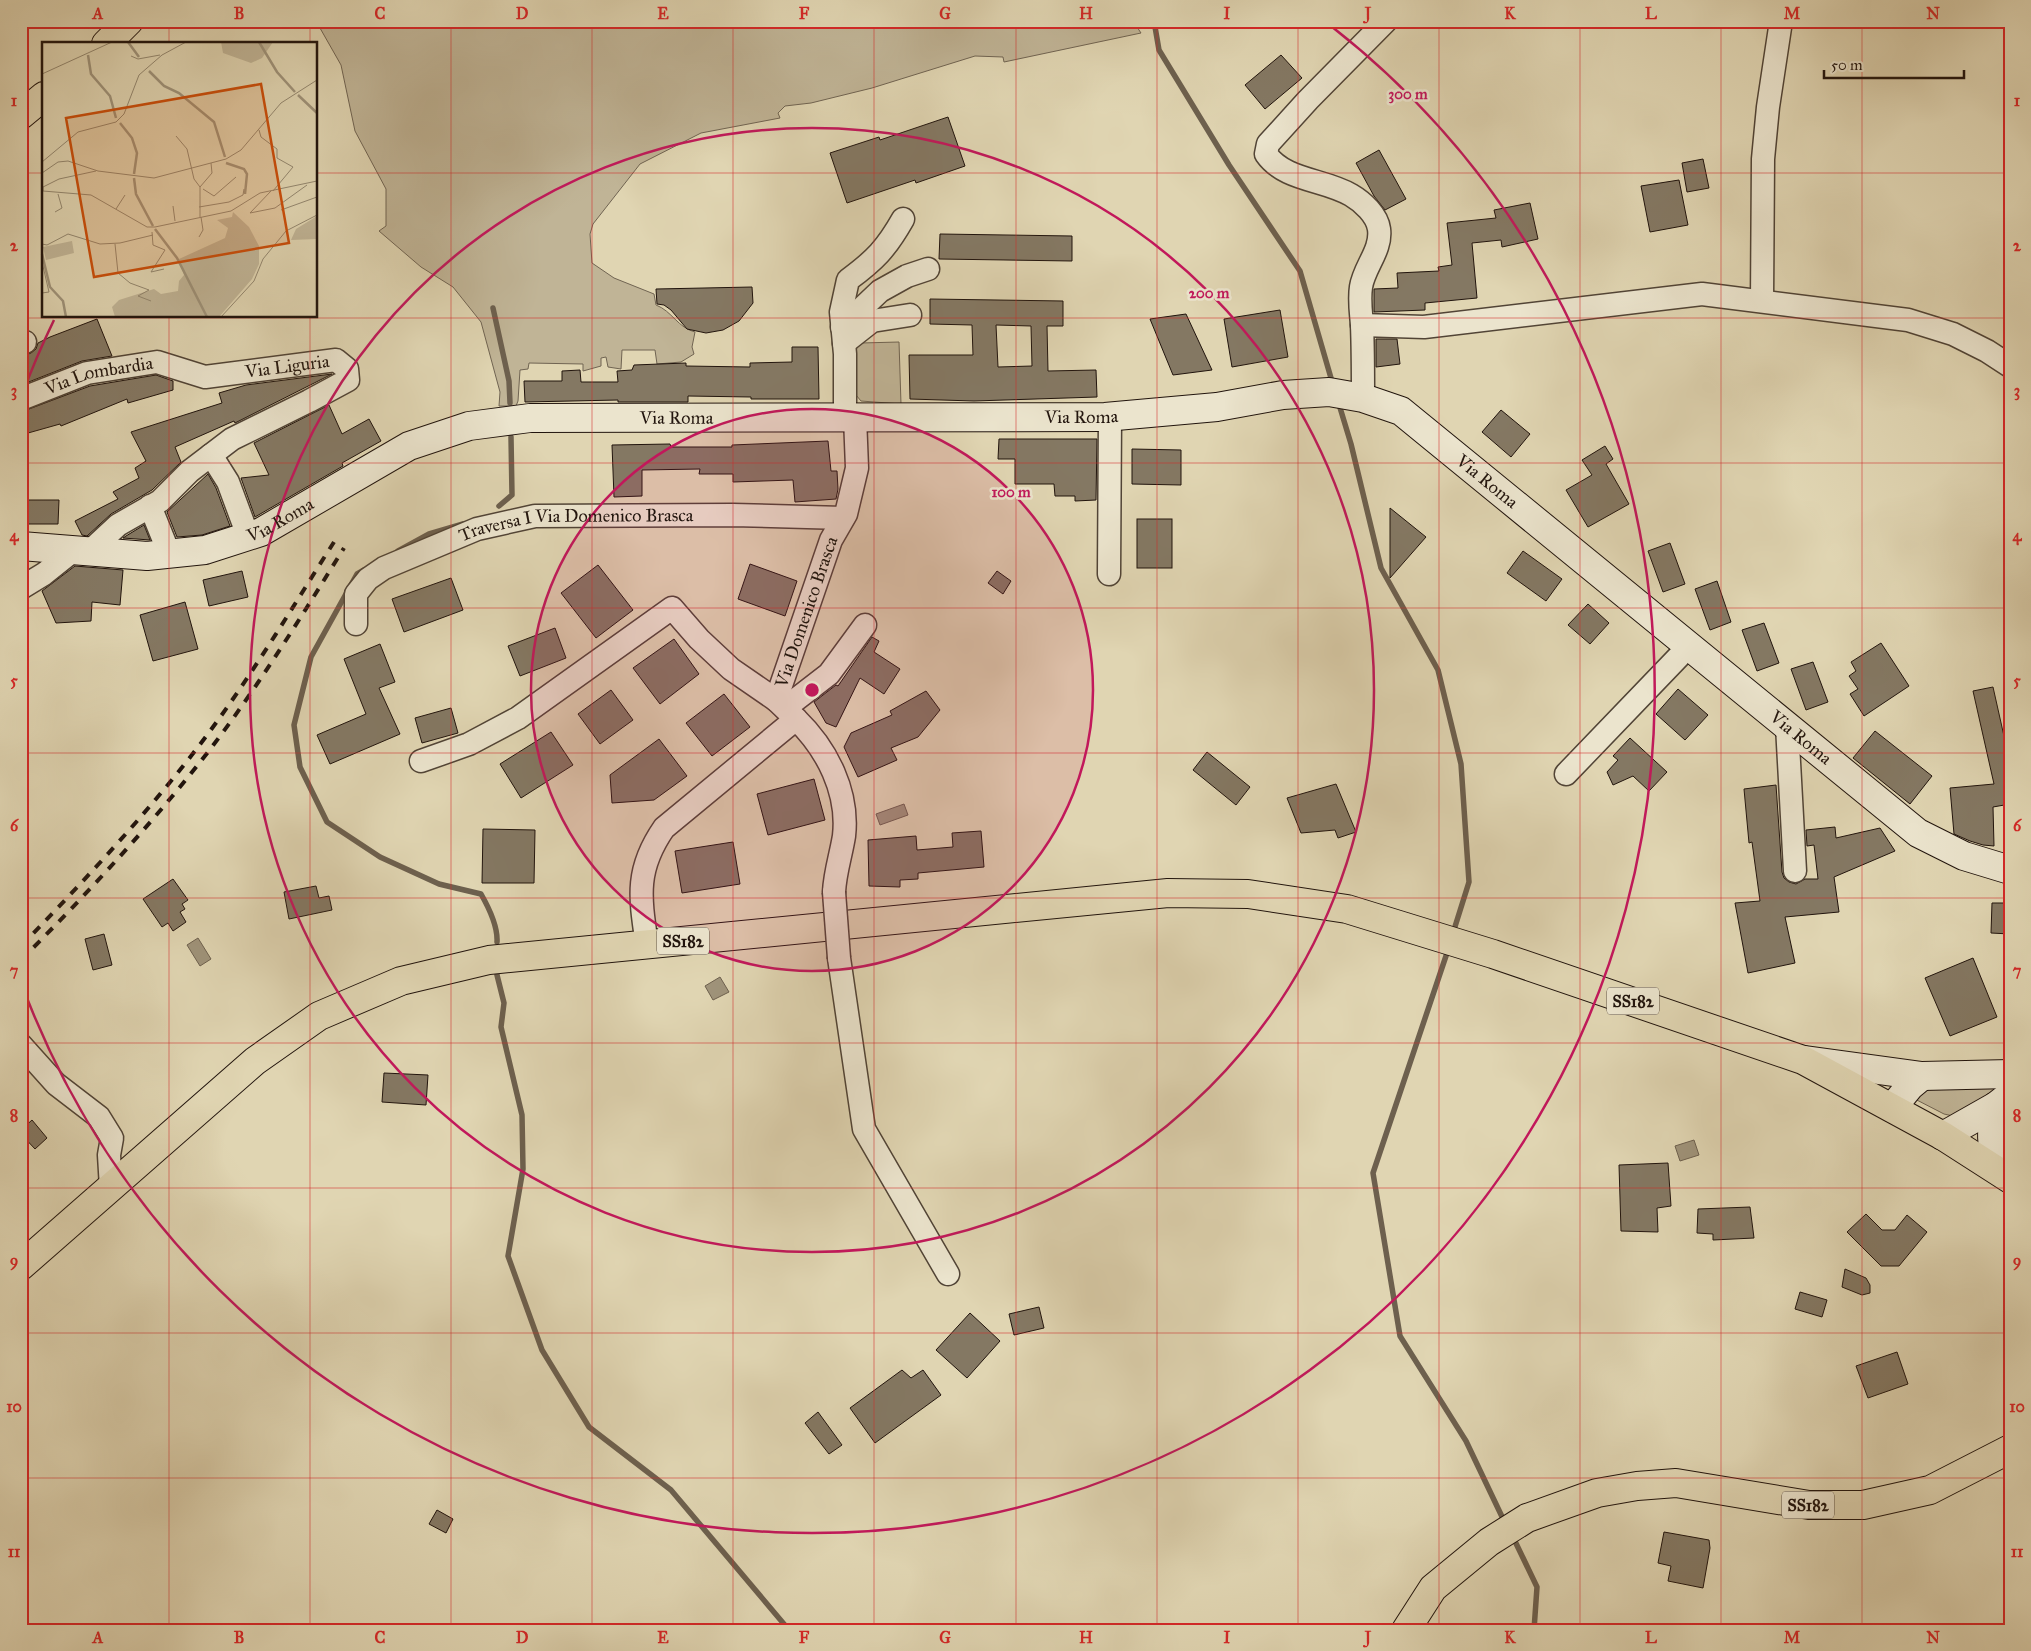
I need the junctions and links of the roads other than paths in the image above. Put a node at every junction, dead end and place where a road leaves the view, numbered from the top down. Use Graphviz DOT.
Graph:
graph roads {
  1 [pos="129,21"];
  2 [pos="1386,21"];
  3 [pos="1781,21"];
  4 [pos="108,42"];
  5 [pos="42,98"];
  6 [pos="21,115"];
  7 [pos="903,218"];
  8 [pos="928,269"];
  9 [pos="1762,301"];
  10 [pos="910,315"];
  11 [pos="1362,325"];
  12 [pos="843,335"];
  13 [pos="2010,366"];
  14 [pos="179,369"];
  15 [pos="1347,395"];
  16 [pos="21,399"];
  17 [pos="1110,416"];
  18 [pos="850,417"];
  19 [pos="211,455"];
  20 [pos="150,506"];
  21 [pos="843,518"];
  22 [pos="248,536"];
  23 [pos="21,546"];
  24 [pos="82,551"];
  25 [pos="169,553"];
  26 [pos="1109,574"];
  27 [pos="21,588"];
  28 [pos="356,624"];
  29 [pos="865,625"];
  30 [pos="1689,646"];
  31 [pos="786,709"];
  32 [pos="1787,726"];
  33 [pos="421,761"];
  34 [pos="1566,774"];
  35 [pos="2010,870"];
  36 [pos="1795,871"];
  37 [pos="647,945"];
  38 [pos="21,1045"];
  39 [pos="1803,1060"];
  40 [pos="2010,1074"];
  41 [pos="1922,1076"];
  42 [pos="2003,1100"];
  43 [pos="1892,1108"];
  44 [pos="1943,1136"];
  45 [pos="112,1138"];
  46 [pos="139,1164"];
  47 [pos="2010,1179"];
  48 [pos="111,1188"];
  49 [pos="21,1266"];
  50 [pos="948,1274"];
  51 [pos="2010,1449"];
  52 [pos="1406,1630"];
  1 -- 4 [label="main road"];
  2 -- 11 [label="street"];
  3 -- 9 [label="street"];
  5 -- 6 [label="main road"];
  7 -- 12 [label="street, Via Domenico Brasca"];
  8 -- 12 [label="street"];
  9 -- 11 [label="street"];
  9 -- 13 [label="street"];
  10 -- 12 [label="street"];
  11 -- 15 [label="street"];
  12 -- 18 [label="street, Via Domenico Brasca"];
  14 -- 16 [label="street, Via Lombardia"];
  14 -- 19 [label="street, Via Liguria"];
  15 -- 17 [label="street, Via Roma"];
  15 -- 30 [label="street, Via Roma"];
  17 -- 18 [label="street, Via Roma"];
  17 -- 26 [label="street"];
  18 -- 21 [label="street, Via Domenico Brasca"];
  18 -- 22 [label="street, Via Roma"];
  19 -- 20 [label="street"];
  19 -- 22 [label="street"];
  20 -- 24 [label="street"];
  20 -- 25 [label="street"];
  21 -- 28 [label="street, Traversa I Via Domenico Brasca"];
  21 -- 31 [label="street, Via Domenico Brasca"];
  22 -- 25 [label="street, Via Roma"];
  23 -- 24 [label="street, Via Roma"];
  24 -- 25 [label="street, Via Roma"];
  24 -- 27 [label="street"];
  29 -- 31 [label="street"];
  30 -- 32 [label="street, Via Roma"];
  30 -- 34 [label="street"];
  31 -- 33 [label="street"];
  31 -- 37 [label="street"];
  31 -- 50 [label="street, bridge"];
  32 -- 35 [label="street, Via Roma"];
  32 -- 36 [label="street"];
  37 -- 39 [label="main road, SS182"];
  37 -- 46 [label="main road, SS182"];
  38 -- 45 [label="street"];
  39 -- 41 [label="street"];
  39 -- 43 [label="main road, SS182"];
  40 -- 41 [label="street"];
  41 -- 43 [label="street"];
  42 -- 44 [label="street"];
  42 -- 47 [label="street"];
  43 -- 44 [label="main road, SS182"];
  44 -- 47 [label="main road, SS182"];
  45 -- 46 [label="street"];
  45 -- 48 [label="street"];
  46 -- 48 [label="main road, SS182"];
  48 -- 49 [label="main road, SS182"];
  51 -- 52 [label="main road, SS182"];
}
